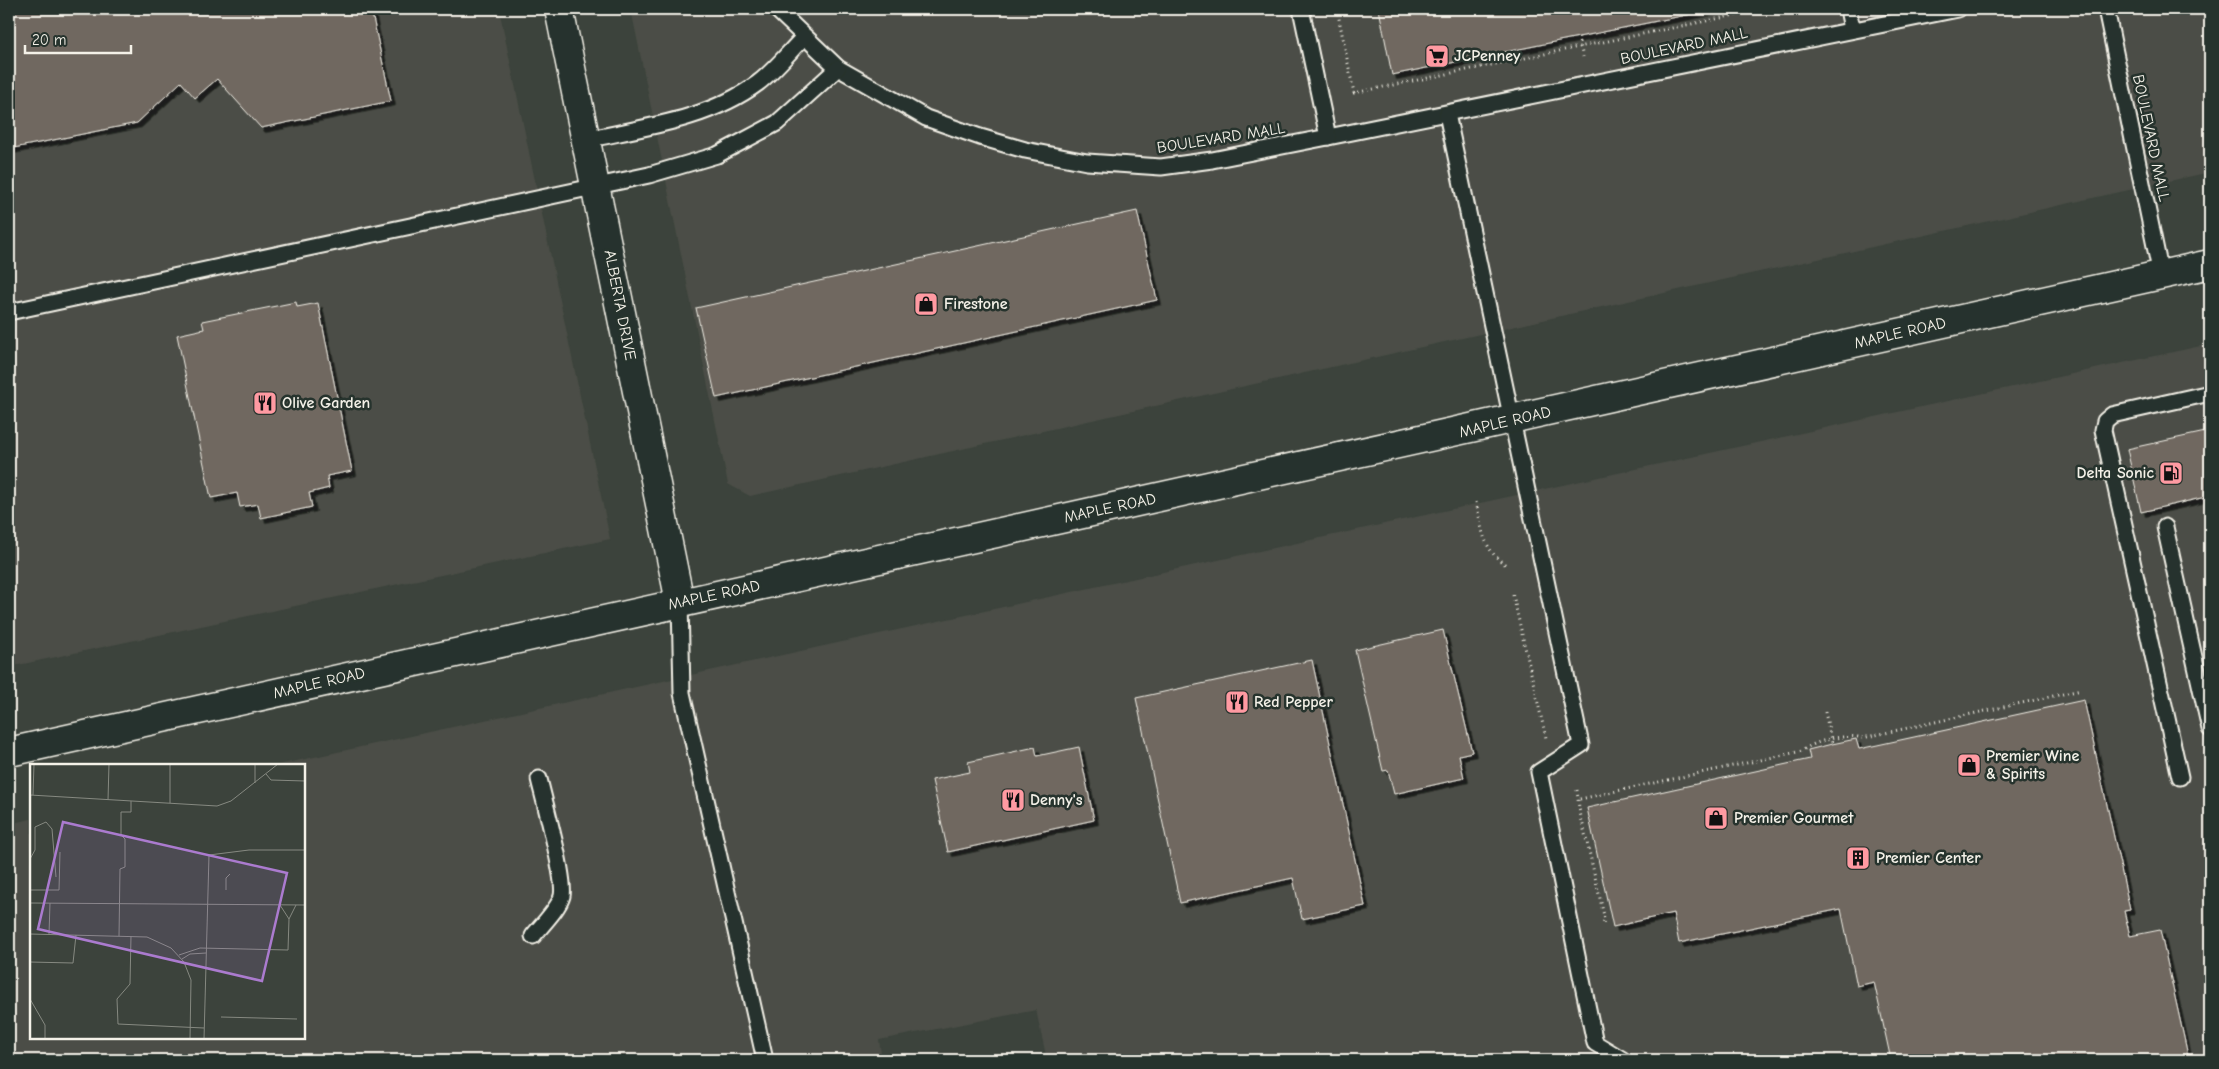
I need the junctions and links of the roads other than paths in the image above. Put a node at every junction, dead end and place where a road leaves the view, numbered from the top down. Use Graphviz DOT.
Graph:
graph roads {
  1 [pos="559,9"];
  2 [pos="776,9"];
  3 [pos="1301,9"];
  4 [pos="1848,9"];
  5 [pos="1958,9"];
  6 [pos="2106,9"];
  7 [pos="1852,29"];
  8 [pos="804,37"];
  9 [pos="838,68"];
  10 [pos="1447,114"];
  11 [pos="1328,138"];
  12 [pos="585,140"];
  13 [pos="596,185"];
  14 [pos="2210,264"];
  15 [pos="2161,275"];
  16 [pos="9,312"];
  17 [pos="2210,393"];
  18 [pos="1510,421"];
  19 [pos="2165,527"];
  20 [pos="680,602"];
  21 [pos="2210,729"];
  22 [pos="9,752"];
  23 [pos="2180,777"];
  24 [pos="539,779"];
  25 [pos="533,936"];
  26 [pos="765,1060"];
  27 [pos="1624,1060"];
  1 -- 12 [label="main road, ALBERTA DRIVE"];
  2 -- 8 [label="lane, BOULEVARD MALL"];
  3 -- 11 [label="lane"];
  4 -- 7 [label="lane"];
  5 -- 7 [label="lane, BOULEVARD MALL"];
  6 -- 15 [label="lane, BOULEVARD MALL"];
  7 -- 10 [label="lane, BOULEVARD MALL"];
  8 -- 9 [label="lane, BOULEVARD MALL"];
  8 -- 12 [label="lane"];
  9 -- 11 [label="lane, BOULEVARD MALL"];
  9 -- 13 [label="lane"];
  10 -- 11 [label="lane, BOULEVARD MALL"];
  10 -- 18 [label="lane"];
  12 -- 13 [label="main road, ALBERTA DRIVE"];
  13 -- 16 [label="lane"];
  13 -- 20 [label="main road, ALBERTA DRIVE"];
  14 -- 15 [label="main road, MAPLE ROAD"];
  15 -- 18 [label="main road, MAPLE ROAD"];
  17 -- 23 [label="lane"];
  18 -- 20 [label="main road, MAPLE ROAD"];
  18 -- 27 [label="lane"];
  19 -- 21 [label="lane"];
  20 -- 22 [label="main road, MAPLE ROAD"];
  20 -- 26 [label="lane"];
  24 -- 25 [label="lane"];
}
